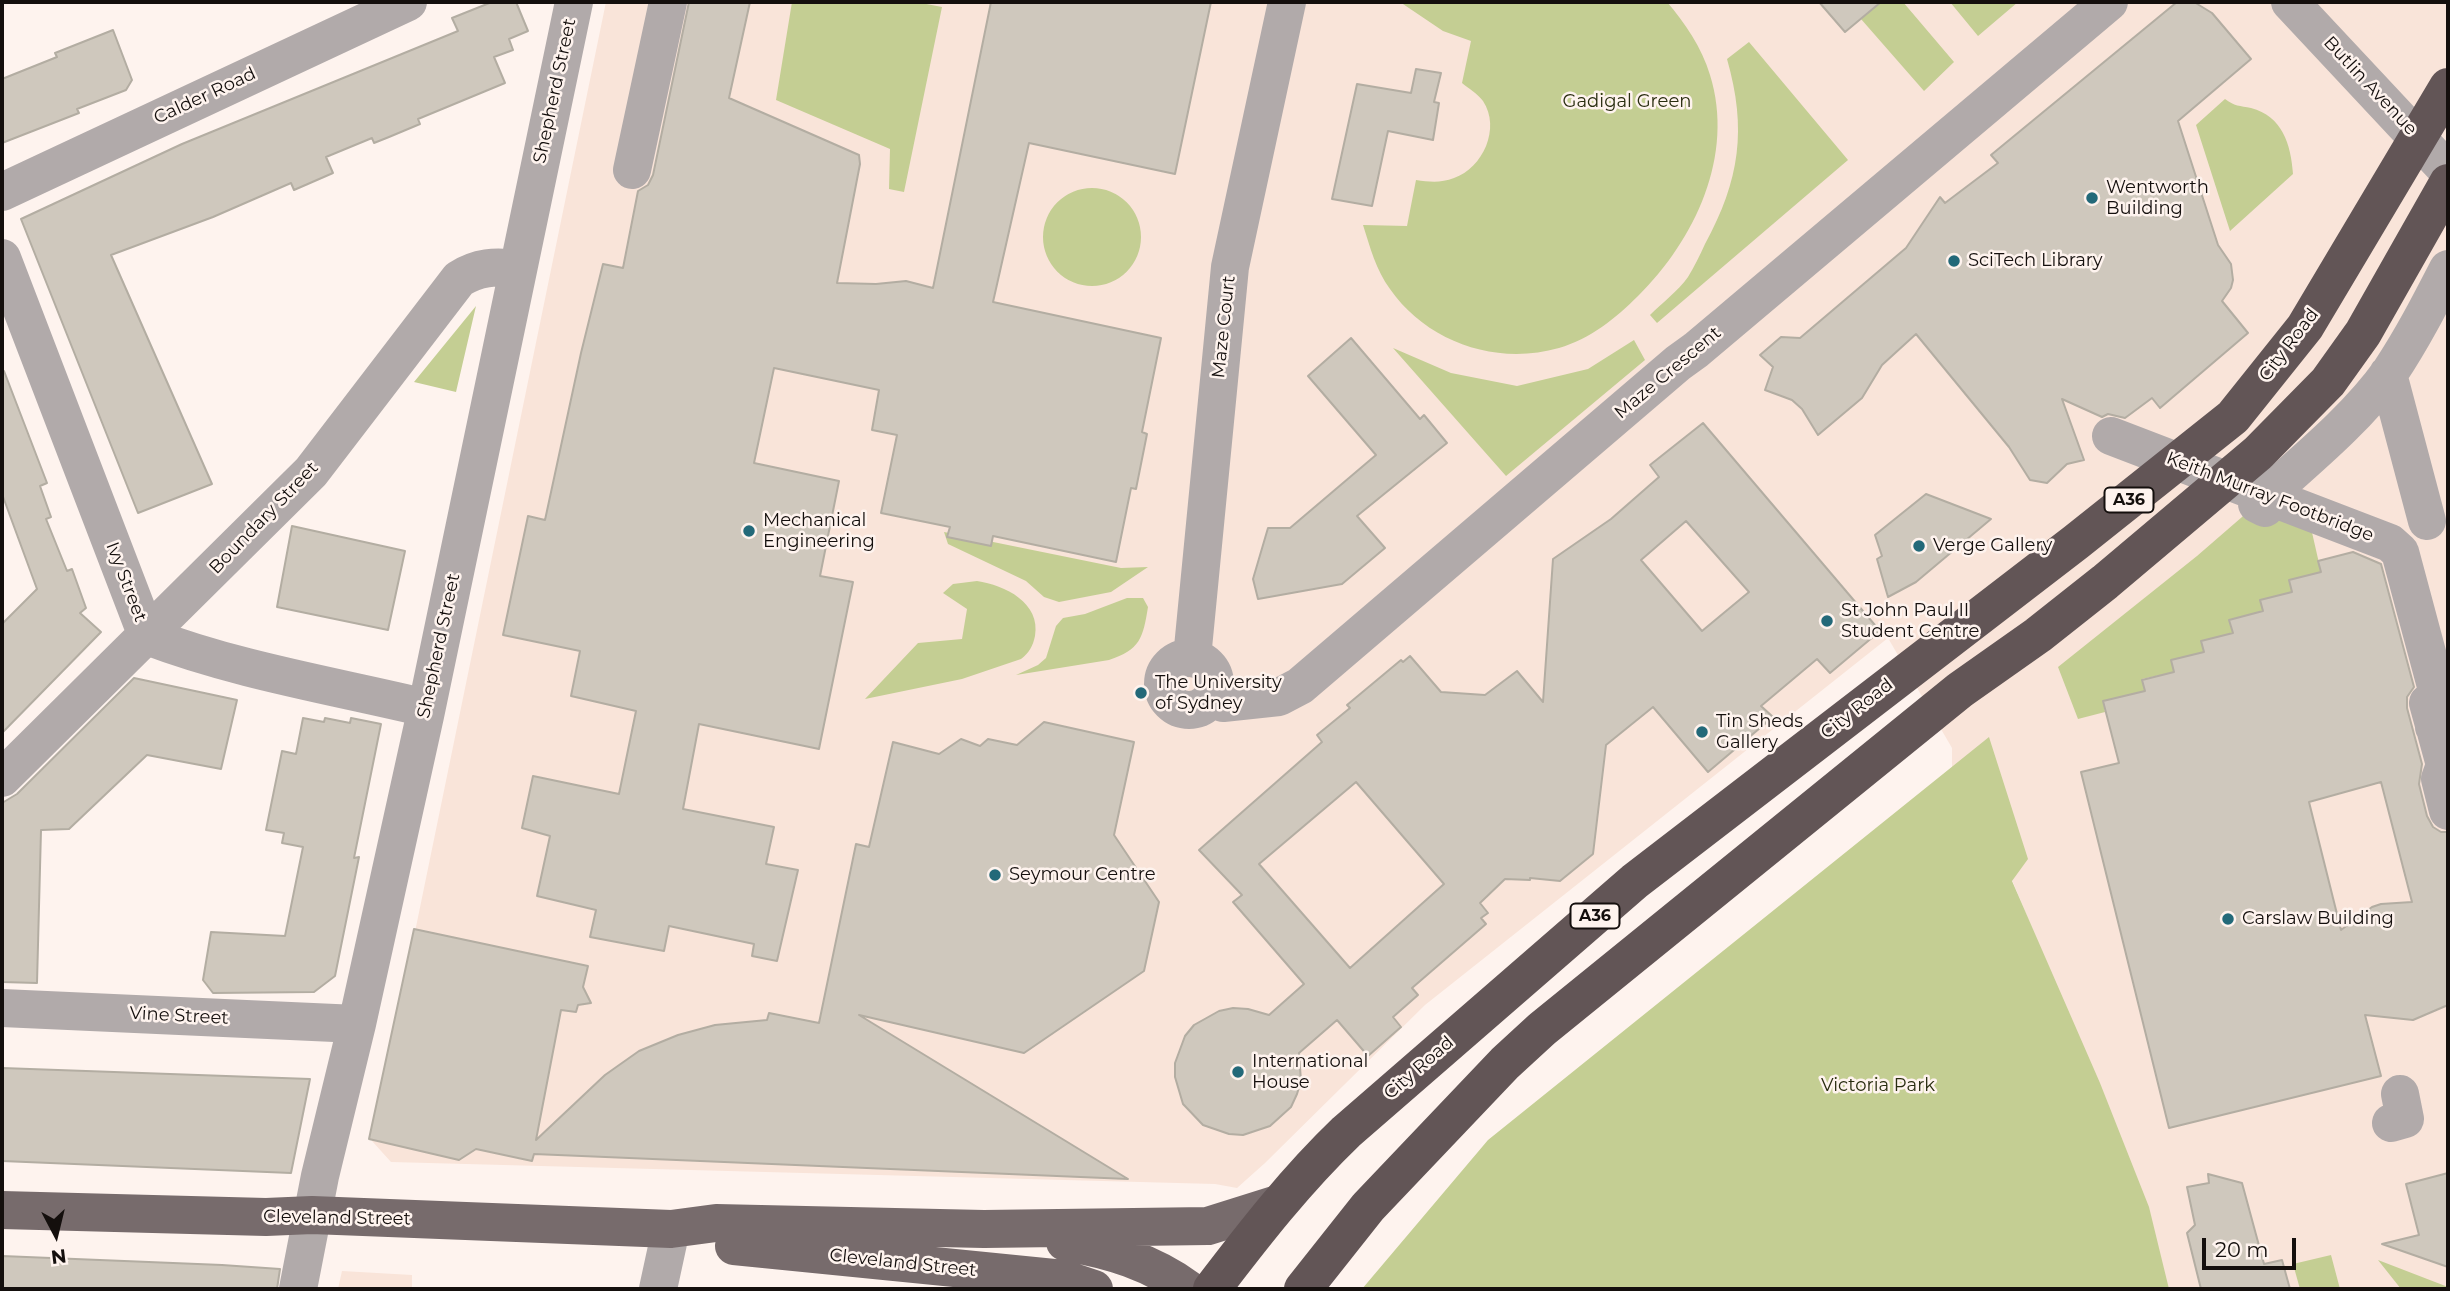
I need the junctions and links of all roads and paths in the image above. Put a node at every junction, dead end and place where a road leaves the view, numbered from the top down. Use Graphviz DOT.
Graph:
graph roads {
  1 [pos="408,2"];
  2 [pos="574,2"];
  3 [pos="668,2"];
  4 [pos="1287,2"];
  5 [pos="2109,2"];
  6 [pos="2290,2"];
  7 [pos="2448,87"];
  8 [pos="2417,138"];
  9 [pos="632,170"];
  10 [pos="2448,171"];
  11 [pos="2448,183"];
  12 [pos="2,192"];
  13 [pos="2,258"];
  14 [pos="517,269"];
  15 [pos="2448,269"];
  16 [pos="2388,374"];
  17 [pos="2111,436"];
  18 [pos="2421,488"];
  19 [pos="2360,548"];
  20 [pos="2399,585"];
  21 [pos="147,636"];
  22 [pos="1211,699"];
  23 [pos="426,708"];
  24 [pos="2441,711"];
  25 [pos="2,778"];
  26 [pos="2448,811"];
  27 [pos="2,1008"];
  28 [pos="357,1024"];
  29 [pos="1278,1204"];
  30 [pos="2,1210"];
  31 [pos="312,1216"];
  32 [pos="671,1229"];
  33 [pos="984,1229"];
  34 [pos="1077,1286"];
  35 [pos="298,1289"];
  36 [pos="658,1289"];
  37 [pos="1188,1289"];
  38 [pos="1212,1289"];
  39 [pos="1303,1289"];
  1 -- 12 [label="street, Calder Road"];
  2 -- 14 [label="street, Shepherd Street"];
  3 -- 9 [label="street"];
  4 -- 22 [label="street, Maze Court"];
  5 -- 22 [label="street, Maze Crescent"];
  6 -- 8 [label="street, Butlin Avenue"];
  7 -- 8 [label="highway, City Road / A36"];
  8 -- 10 [label="street, Butlin Avenue"];
  8 -- 29 [label="highway, City Road / A36"];
  11 -- 39 [label="highway, A36"];
  13 -- 21 [label="street, Ivy Street"];
  14 -- 21 [label="street, Boundary Street"];
  14 -- 23 [label="street, Shepherd Street"];
  15 -- 16 [label="street"];
  16 -- 18 [label="street"];
  16 -- 19 [label="street"];
  17 -- 24 [label="street, Keith Murray Footbridge"];
  20 -- 24 [label="street"];
  21 -- 23 [label="street, Ivy Street"];
  21 -- 25 [label="street, Boundary Street"];
  23 -- 28 [label="street, Shepherd Street"];
  24 -- 26 [label="street"];
  27 -- 28 [label="street, Vine Street"];
  28 -- 31 [label="street, Shepherd Street"];
  29 -- 33 [label="main road, Cleveland Street"];
  29 -- 38 [label="highway, City Road / A36"];
  30 -- 31 [label="main road, Cleveland Street"];
  31 -- 32 [label="main road, Cleveland Street"];
  31 -- 35 [label="street, Shepherd Street"];
  32 -- 33 [label="main road, Cleveland Street"];
  32 -- 34 [label="main road, Cleveland Street"];
  32 -- 36 [label="street"];
  33 -- 37 [label="main road, Cleveland Street"];
}
